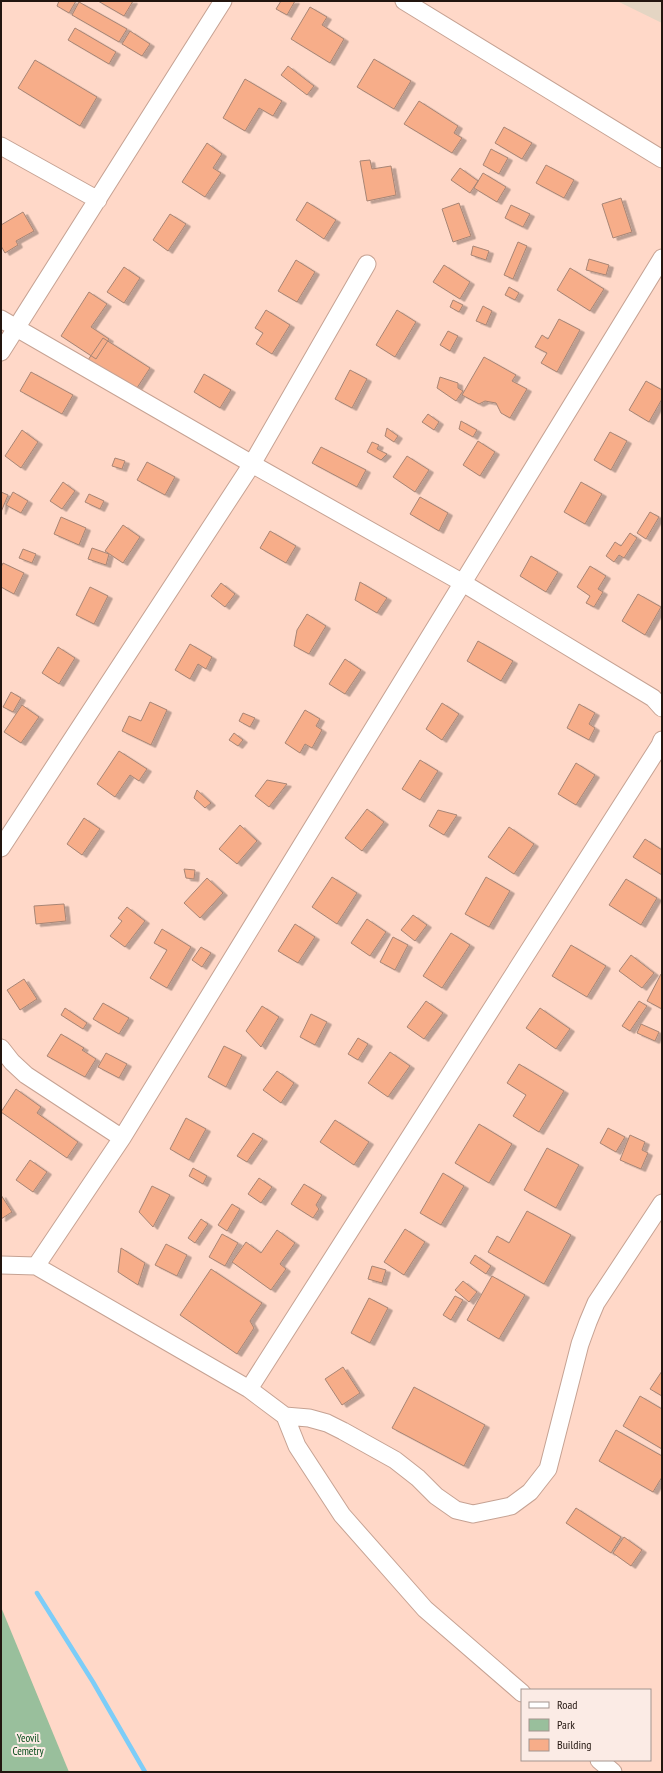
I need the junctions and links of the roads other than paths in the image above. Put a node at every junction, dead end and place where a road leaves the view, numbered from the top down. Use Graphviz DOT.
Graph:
graph roads {
  1 [pos="222,1"];
  2 [pos="404,1"];
  3 [pos="1,146"];
  4 [pos="662,159"];
  5 [pos="98,200"];
  6 [pos="662,258"];
  7 [pos="367,264"];
  8 [pos="1,319"];
  9 [pos="16,328"];
  10 [pos="1,352"];
  11 [pos="252,464"];
  12 [pos="463,583"];
  13 [pos="662,708"];
  14 [pos="662,740"];
  15 [pos="1,848"];
  16 [pos="1,1048"];
  17 [pos="122,1138"];
  18 [pos="662,1203"];
  19 [pos="1,1265"];
  20 [pos="36,1266"];
  21 [pos="249,1389"];
  22 [pos="285,1416"];
  23 [pos="521,1692"];
  24 [pos="600,1761"];
  25 [pos="613,1772"];
  1 -- 5 [label="street"];
  2 -- 4 [label="street"];
  3 -- 5 [label="street"];
  5 -- 9 [label="street"];
  6 -- 12 [label="street"];
  7 -- 11 [label="street"];
  8 -- 9 [label="street"];
  9 -- 10 [label="street"];
  9 -- 11 [label="street"];
  11 -- 12 [label="street"];
  11 -- 15 [label="street"];
  12 -- 13 [label="street"];
  12 -- 17 [label="street"];
  14 -- 21 [label="street"];
  16 -- 17 [label="street"];
  17 -- 20 [label="street"];
  18 -- 22 [label="street"];
  19 -- 20 [label="street"];
  20 -- 21 [label="street"];
  21 -- 22 [label="street"];
  22 -- 23 [label="street"];
  24 -- 25 [label="street"];
}
